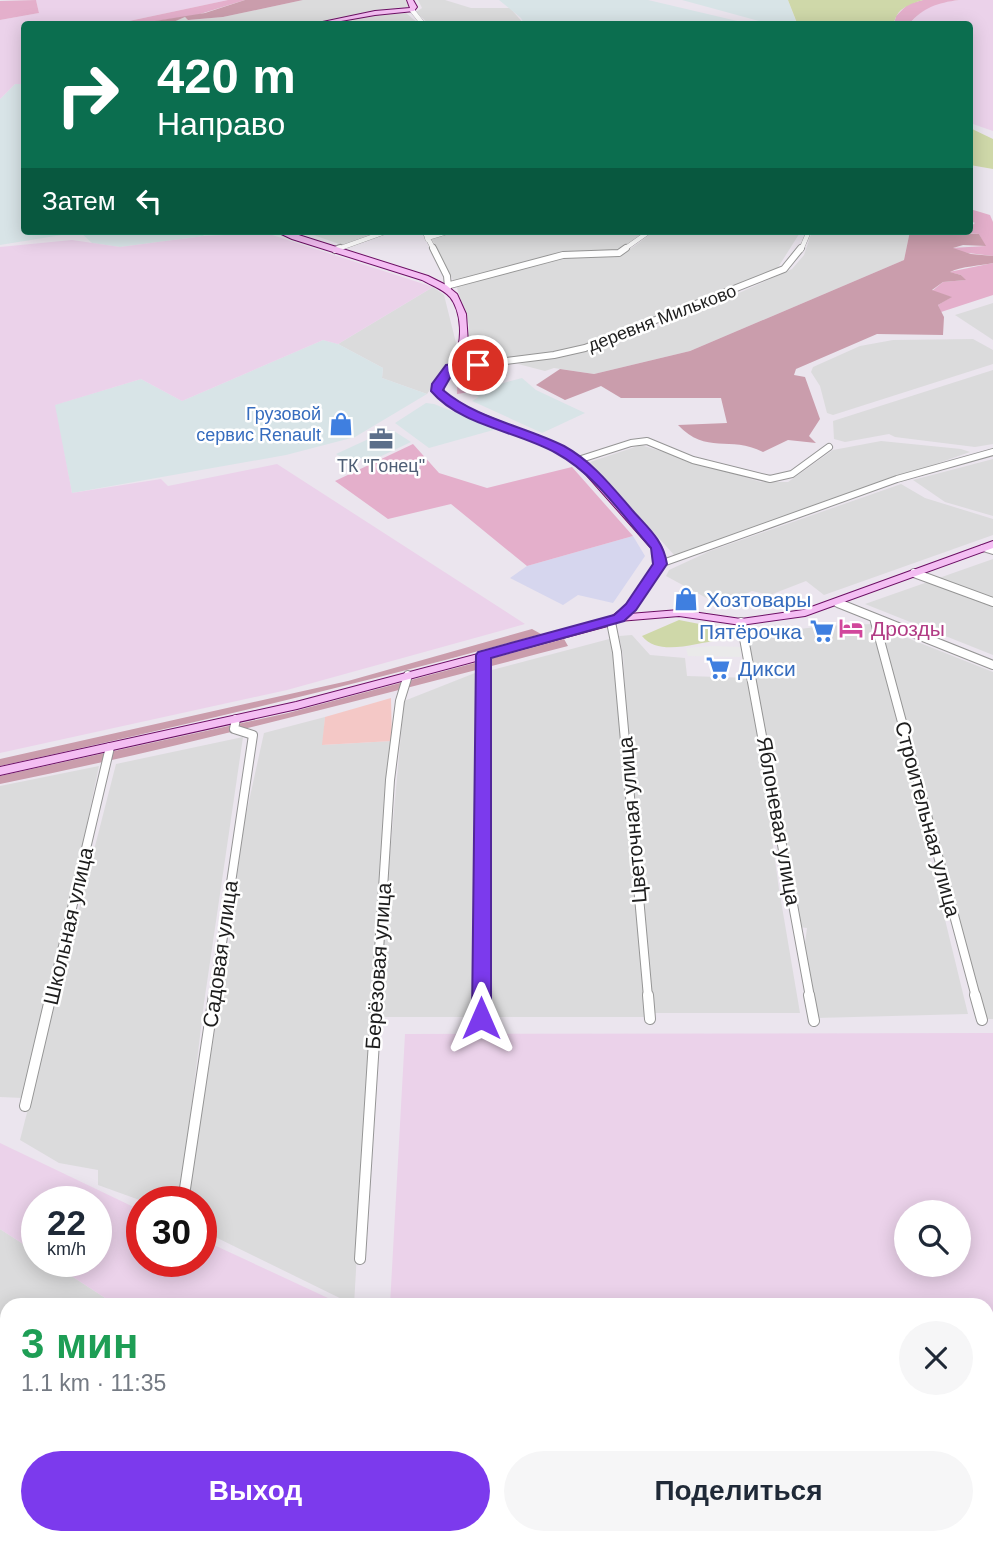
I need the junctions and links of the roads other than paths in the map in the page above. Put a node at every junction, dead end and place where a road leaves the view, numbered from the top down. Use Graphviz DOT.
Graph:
graph roads {
  1 [pos="410,0"];
  2 [pos="412,10"];
  3 [pos="332,21"];
  4 [pos="421,21"];
  5 [pos="291,235"];
  6 [pos="377,235"];
  7 [pos="426,235"];
  8 [pos="432,235"];
  9 [pos="644,235"];
  10 [pos="807,235"];
  11 [pos="428,240"];
  12 [pos="335,250"];
  13 [pos="435,283"];
  14 [pos="448,287"];
  15 [pos="450,368"];
  16 [pos="829,447"];
  17 [pos="993,452"];
  18 [pos="578,460"];
  19 [pos="990,548"];
  20 [pos="660,564"];
  21 [pos="914,573"];
  22 [pos="636,599"];
  23 [pos="993,602"];
  24 [pos="838,603"];
  25 [pos="679,613"];
  26 [pos="874,618"];
  27 [pos="615,620"];
  28 [pos="741,622"];
  29 [pos="483,655"];
  30 [pos="993,665"];
  31 [pos="408,675"];
  32 [pos="236,719"];
  33 [pos="110,747"];
  34 [pos="0,771"];
  35 [pos="481,1018"];
  36 [pos="650,1019"];
  37 [pos="982,1020"];
  38 [pos="814,1021"];
  39 [pos="25,1106"];
  40 [pos="185,1186"];
  41 [pos="360,1259"];
  1 -- 2 [label="street"];
  2 -- 3 [label="street"];
  2 -- 4 [label="street"];
  5 -- 12 [label="street"];
  6 -- 12 [label="street"];
  7 -- 11 [label="street"];
  8 -- 11 [label="street"];
  9 -- 14 [label="street"];
  10 -- 15 [label="street, деревня Мильково"];
  11 -- 14 [label="street"];
  12 -- 13 [label="street"];
  13 -- 14 [label="street"];
  14 -- 15 [label="street"];
  15 -- 18 [label="street"];
  16 -- 18 [label="street"];
  17 -- 20 [label="street"];
  18 -- 20 [label="street"];
  19 -- 21 [label="street"];
  20 -- 22 [label="street"];
  21 -- 23 [label="street"];
  21 -- 24 [label="street"];
  22 -- 25 [label="street"];
  22 -- 27 [label="street"];
  24 -- 26 [label="street"];
  24 -- 28 [label="street"];
  25 -- 27 [label="street"];
  25 -- 28 [label="street"];
  26 -- 30 [label="street"];
  26 -- 37 [label="street, Строительная улица"];
  27 -- 29 [label="street"];
  27 -- 36 [label="street, Цветочная улица"];
  28 -- 38 [label="street, Яблоневая улица"];
  29 -- 31 [label="street"];
  29 -- 35 [label="street"];
  31 -- 32 [label="street"];
  31 -- 41 [label="street, Берёзовая улица"];
  32 -- 33 [label="street"];
  32 -- 40 [label="street, Садовая улица"];
  33 -- 34 [label="street"];
  33 -- 39 [label="street, Школьная улица"];
}
